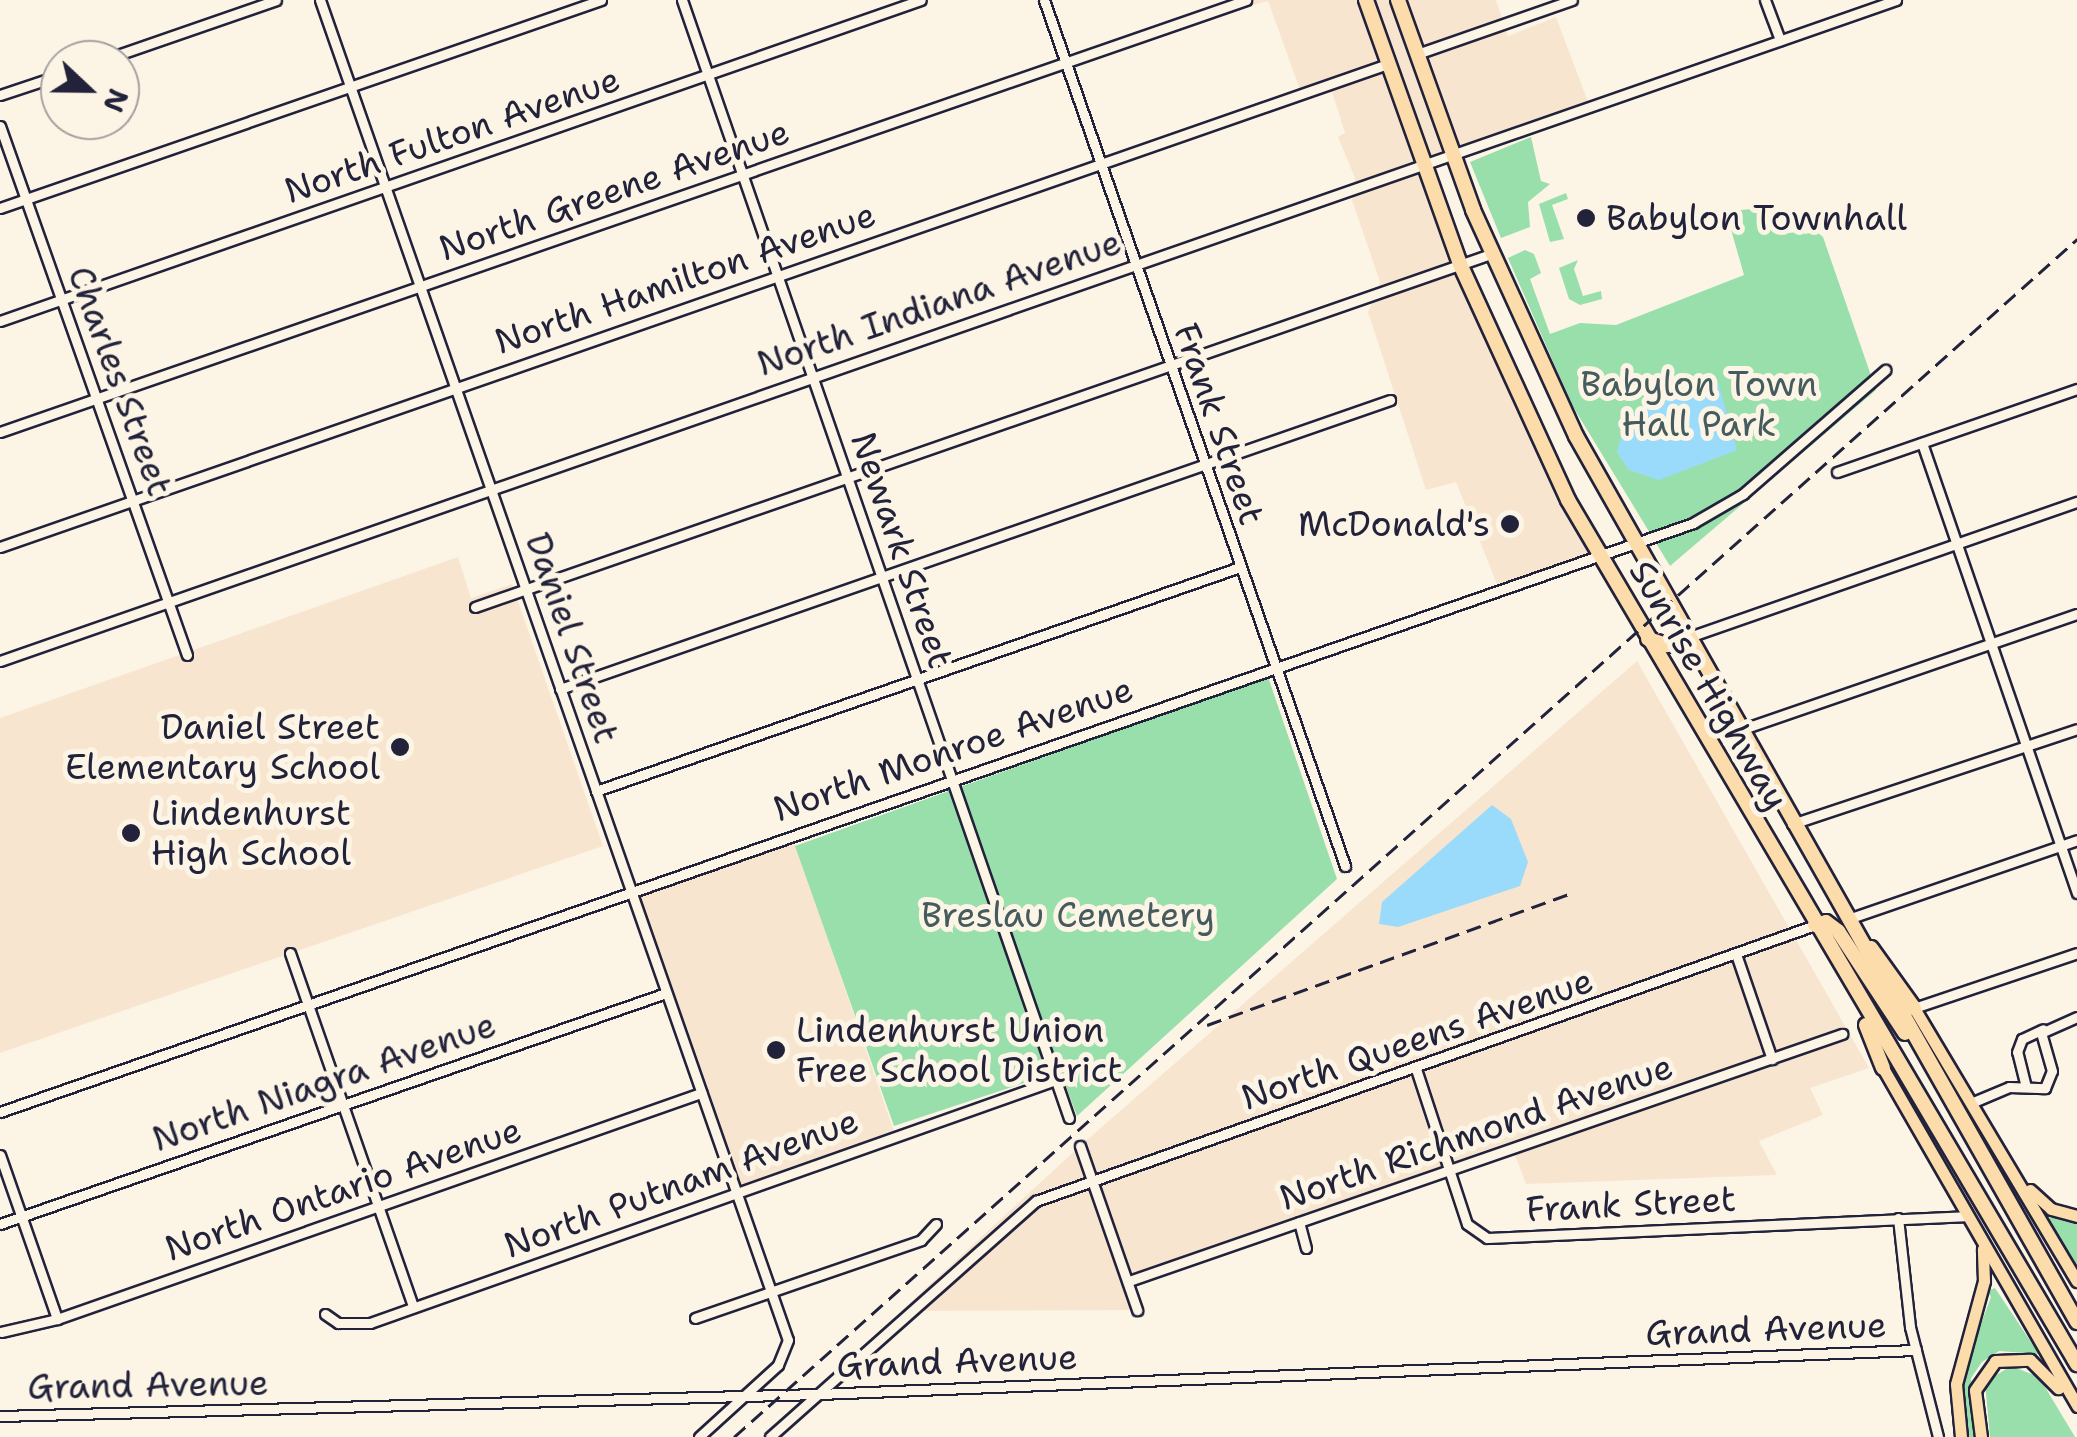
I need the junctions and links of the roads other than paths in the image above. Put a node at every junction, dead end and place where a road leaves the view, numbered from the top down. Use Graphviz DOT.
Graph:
graph roads {
  1 [pos="276,0"];
  2 [pos="320,0"];
  3 [pos="601,0"];
  4 [pos="682,0"];
  5 [pos="922,0"];
  6 [pos="1044,0"];
  7 [pos="1246,0"];
  8 [pos="1366,0"];
  9 [pos="1398,0"];
  10 [pos="1572,0"];
  11 [pos="1765,0"];
  12 [pos="1896,0"];
  13 [pos="1780,40"];
  14 [pos="140,47"];
  15 [pos="1417,54"];
  16 [pos="1065,62"];
  17 [pos="1388,64"];
  18 [pos="706,76"];
  19 [pos="40,82"];
  20 [pos="350,88"];
  21 [pos="0,96"];
  22 [pos="0,126"];
  23 [pos="1452,155"];
  24 [pos="1100,162"];
  25 [pos="1423,165"];
  26 [pos="741,175"];
  27 [pos="383,187"];
  28 [pos="25,200"];
  29 [pos="0,208"];
  30 [pos="1491,254"];
  31 [pos="1135,264"];
  32 [pos="1460,264"];
  33 [pos="777,276"];
  34 [pos="419,287"];
  35 [pos="60,301"];
  36 [pos="0,321"];
  37 [pos="1168,364"];
  38 [pos="1885,370"];
  39 [pos="812,376"];
  40 [pos="456,387"];
  41 [pos="2077,390"];
  42 [pos="96,400"];
  43 [pos="1390,400"];
  44 [pos="0,432"];
  45 [pos="1922,444"];
  46 [pos="1206,464"];
  47 [pos="1836,472"];
  48 [pos="848,477"];
  49 [pos="490,489"];
  50 [pos="134,500"];
  51 [pos="2077,502"];
  52 [pos="1634,542"];
  53 [pos="1955,543"];
  54 [pos="0,547"];
  55 [pos="1598,555"];
  56 [pos="1240,566"];
  57 [pos="882,577"];
  58 [pos="526,587"];
  59 [pos="169,601"];
  60 [pos="475,607"];
  61 [pos="2077,614"];
  62 [pos="1688,637"];
  63 [pos="1647,638"];
  64 [pos="1990,644"];
  65 [pos="187,655"];
  66 [pos="0,661"];
  67 [pos="1276,665"];
  68 [pos="917,678"];
  69 [pos="560,689"];
  70 [pos="2077,728"];
  71 [pos="1740,730"];
  72 [pos="2026,746"];
  73 [pos="953,778"];
  74 [pos="596,791"];
  75 [pos="1792,824"];
  76 [pos="2077,840"];
  77 [pos="2061,845"];
  78 [pos="1344,866"];
  79 [pos="632,891"];
  80 [pos="2077,894"];
  81 [pos="1848,919"];
  82 [pos="1815,925"];
  83 [pos="290,952"];
  84 [pos="2077,952"];
  85 [pos="1737,957"];
  86 [pos="1853,991"];
  87 [pos="666,992"];
  88 [pos="307,1003"];
  89 [pos="1914,1008"];
  90 [pos="2077,1017"];
  91 [pos="2045,1028"];
  92 [pos="1842,1034"];
  93 [pos="1925,1056"];
  94 [pos="1772,1059"];
  95 [pos="1883,1068"];
  96 [pos="1416,1069"];
  97 [pos="1056,1080"];
  98 [pos="2026,1086"];
  99 [pos="701,1093"];
  100 [pos="1970,1103"];
  101 [pos="344,1104"];
  102 [pos="0,1112"];
  103 [pos="1070,1118"];
  104 [pos="1983,1123"];
  105 [pos="1080,1146"];
  106 [pos="0,1155"];
  107 [pos="1450,1170"];
  108 [pos="1093,1182"];
  109 [pos="737,1193"];
  110 [pos="380,1205"];
  111 [pos="1965,1216"];
  112 [pos="2077,1216"];
  113 [pos="22,1217"];
  114 [pos="1898,1218"];
  115 [pos="1299,1222"];
  116 [pos="0,1224"];
  117 [pos="936,1224"];
  118 [pos="1982,1244"];
  119 [pos="1306,1248"];
  120 [pos="2077,1281"];
  121 [pos="1129,1282"];
  122 [pos="772,1294"];
  123 [pos="414,1307"];
  124 [pos="1138,1310"];
  125 [pos="325,1314"];
  126 [pos="696,1318"];
  127 [pos="57,1319"];
  128 [pos="2077,1322"];
  129 [pos="1,1332"];
  130 [pos="1916,1350"];
  131 [pos="2077,1364"];
  132 [pos="748,1394"];
  133 [pos="819,1394"];
  134 [pos="2077,1410"];
  135 [pos="0,1416"];
  136 [pos="699,1437"];
  137 [pos="770,1437"];
  138 [pos="1938,1437"];
  139 [pos="1961,1437"];
  140 [pos="1981,1437"];
  1 -- 14 [label="street"];
  2 -- 20 [label="street, Daniel Street"];
  3 -- 20 [label="street"];
  4 -- 18 [label="street, Newark Street"];
  5 -- 18 [label="street, North Fulton Avenue"];
  6 -- 16 [label="street, Frank Street"];
  7 -- 16 [label="street, North Greene Avenue"];
  8 -- 17 [label="highway, Sunrise Highway"];
  9 -- 15 [label="highway, Sunrise Highway"];
  10 -- 15 [label="street"];
  11 -- 13 [label="street"];
  12 -- 13 [label="street, North Indiana Avenue"];
  13 -- 23 [label="street, North Indiana Avenue"];
  15 -- 23 [label="highway, Sunrise Highway"];
  16 -- 24 [label="street, Frank Street"];
  16 -- 26 [label="street, North Greene Avenue"];
  17 -- 24 [label="street, North Hamilton Avenue"];
  17 -- 25 [label="highway, Sunrise Highway"];
  18 -- 26 [label="street, Newark Street"];
  18 -- 27 [label="street, North Fulton Avenue"];
  19 -- 21 [label="street"];
  20 -- 27 [label="street, Daniel Street"];
  20 -- 28 [label="street"];
  22 -- 28 [label="street, Charles Street"];
  23 -- 25 [label="street, North Indiana Avenue"];
  23 -- 30 [label="highway, Sunrise Highway"];
  24 -- 31 [label="street, Frank Street"];
  24 -- 33 [label="street, North Hamilton Avenue"];
  25 -- 31 [label="street, North Indiana Avenue"];
  25 -- 32 [label="highway, Sunrise Highway"];
  26 -- 33 [label="street, Newark Street"];
  26 -- 34 [label="street, North Greene Avenue"];
  27 -- 34 [label="street, Daniel Street"];
  27 -- 35 [label="street, North Fulton Avenue"];
  28 -- 29 [label="street"];
  28 -- 35 [label="street, Charles Street"];
  30 -- 32 [label="street"];
  30 -- 52 [label="highway, Sunrise Highway"];
  31 -- 37 [label="street, Frank Street"];
  31 -- 39 [label="street, North Indiana Avenue"];
  32 -- 37 [label="street"];
  32 -- 55 [label="highway, Sunrise Highway"];
  33 -- 39 [label="street, Newark Street"];
  33 -- 40 [label="street, North Hamilton Avenue"];
  34 -- 40 [label="street, Daniel Street"];
  34 -- 42 [label="street, North Greene Avenue"];
  35 -- 36 [label="street, North Fulton Avenue"];
  35 -- 42 [label="street, Charles Street"];
  37 -- 46 [label="street, Frank Street"];
  37 -- 48 [label="street"];
  38 -- 52 [label="street, North Monroe Avenue"];
  39 -- 48 [label="street, Newark Street"];
  39 -- 49 [label="street, North Indiana Avenue"];
  40 -- 49 [label="street, Daniel Street"];
  40 -- 50 [label="street, North Hamilton Avenue"];
  41 -- 45 [label="street"];
  42 -- 44 [label="street, North Greene Avenue"];
  42 -- 50 [label="street, Charles Street"];
  43 -- 46 [label="street"];
  45 -- 47 [label="street"];
  45 -- 53 [label="street"];
  46 -- 56 [label="street, Frank Street"];
  46 -- 57 [label="street"];
  48 -- 57 [label="street, Newark Street"];
  48 -- 58 [label="street"];
  49 -- 58 [label="street, Daniel Street"];
  49 -- 59 [label="street, North Indiana Avenue"];
  50 -- 54 [label="street, North Hamilton Avenue"];
  50 -- 59 [label="street, Charles Street"];
  51 -- 53 [label="street"];
  52 -- 55 [label="street, North Monroe Avenue"];
  52 -- 62 [label="highway, Sunrise Highway"];
  53 -- 62 [label="street"];
  53 -- 64 [label="street"];
  55 -- 63 [label="highway, Sunrise Highway"];
  55 -- 67 [label="street, North Monroe Avenue"];
  56 -- 67 [label="street, Frank Street"];
  56 -- 68 [label="street"];
  57 -- 68 [label="street, Newark Street"];
  57 -- 69 [label="street"];
  58 -- 60 [label="street"];
  58 -- 69 [label="street, Daniel Street"];
  59 -- 65 [label="street, Charles Street"];
  59 -- 66 [label="street, North Indiana Avenue"];
  61 -- 64 [label="street"];
  62 -- 63 [label="highway"];
  62 -- 71 [label="highway, Sunrise Highway"];
  63 -- 82 [label="highway, Sunrise Highway"];
  64 -- 71 [label="street"];
  64 -- 72 [label="street"];
  67 -- 73 [label="street, North Monroe Avenue"];
  67 -- 78 [label="street, Frank Street"];
  68 -- 73 [label="street, Newark Street"];
  68 -- 74 [label="street"];
  69 -- 74 [label="street, Daniel Street"];
  70 -- 72 [label="street"];
  71 -- 75 [label="highway, Sunrise Highway"];
  72 -- 75 [label="street"];
  72 -- 77 [label="street"];
  73 -- 79 [label="street, North Monroe Avenue"];
  73 -- 97 [label="street, Newark Street"];
  74 -- 79 [label="street, Daniel Street"];
  75 -- 81 [label="highway, Sunrise Highway"];
  76 -- 77 [label="street"];
  77 -- 80 [label="street"];
  77 -- 81 [label="street"];
  79 -- 87 [label="street, Daniel Street"];
  79 -- 88 [label="street, North Monroe Avenue"];
  81 -- 89 [label="highway"];
  81 -- 93 [label="highway, Sunrise Highway"];
  82 -- 85 [label="street, North Queens Avenue"];
  82 -- 86 [label="highway, Sunrise Highway"];
  82 -- 93 [label="highway"];
  83 -- 88 [label="street"];
  84 -- 89 [label="street"];
  85 -- 94 [label="street"];
  85 -- 96 [label="street, North Queens Avenue"];
  86 -- 95 [label="highway"];
  86 -- 131 [label="highway, Sunrise Highway"];
  87 -- 99 [label="street, Daniel Street"];
  87 -- 101 [label="street, North Niagra Avenue"];
  88 -- 101 [label="street"];
  88 -- 102 [label="street, North Monroe Avenue"];
  89 -- 100 [label="main road"];
  90 -- 91 [label="street"];
  91 -- 98 [label="street"];
  91 -- 98 [label="street"];
  92 -- 94 [label="street, North Richmond Avenue"];
  93 -- 128 [label="highway, Sunrise Highway"];
  94 -- 107 [label="street, North Richmond Avenue"];
  95 -- 111 [label="main road"];
  96 -- 107 [label="street, Frank Street"];
  96 -- 108 [label="street, North Queens Avenue"];
  97 -- 103 [label="street, Newark Street"];
  97 -- 109 [label="street, North Putnam Avenue"];
  98 -- 100 [label="street"];
  99 -- 109 [label="street, Daniel Street"];
  99 -- 110 [label="street, North Ontario Avenue"];
  100 -- 104 [label="main road"];
  101 -- 110 [label="street"];
  101 -- 113 [label="street, North Niagra Avenue"];
  104 -- 112 [label="main road"];
  104 -- 120 [label="main road"];
  105 -- 108 [label="street"];
  106 -- 113 [label="street"];
  107 -- 114 [label="street, Frank Street"];
  107 -- 115 [label="street, North Richmond Avenue"];
  108 -- 121 [label="street"];
  108 -- 133 [label="street, North Queens Avenue"];
  109 -- 122 [label="street, Daniel Street"];
  109 -- 123 [label="street, North Putnam Avenue"];
  110 -- 123 [label="street"];
  110 -- 127 [label="street, North Ontario Avenue"];
  111 -- 114 [label="street, Frank Street"];
  111 -- 118 [label="main road"];
  113 -- 116 [label="street, North Niagra Avenue"];
  113 -- 127 [label="street"];
  114 -- 130 [label="street"];
  115 -- 119 [label="street"];
  115 -- 121 [label="street, North Richmond Avenue"];
  117 -- 122 [label="street"];
  118 -- 134 [label="main road"];
  118 -- 139 [label="main road"];
  121 -- 124 [label="street"];
  122 -- 126 [label="street"];
  122 -- 132 [label="street, Daniel Street"];
  123 -- 125 [label="street, North Putnam Avenue"];
  127 -- 129 [label="street, North Ontario Avenue"];
  130 -- 133 [label="street, Grand Avenue"];
  130 -- 138 [label="street"];
  132 -- 133 [label="street, Grand Avenue"];
  132 -- 135 [label="street, Grand Avenue"];
  132 -- 136 [label="street"];
  133 -- 137 [label="street"];
  134 -- 140 [label="main road"];
}
